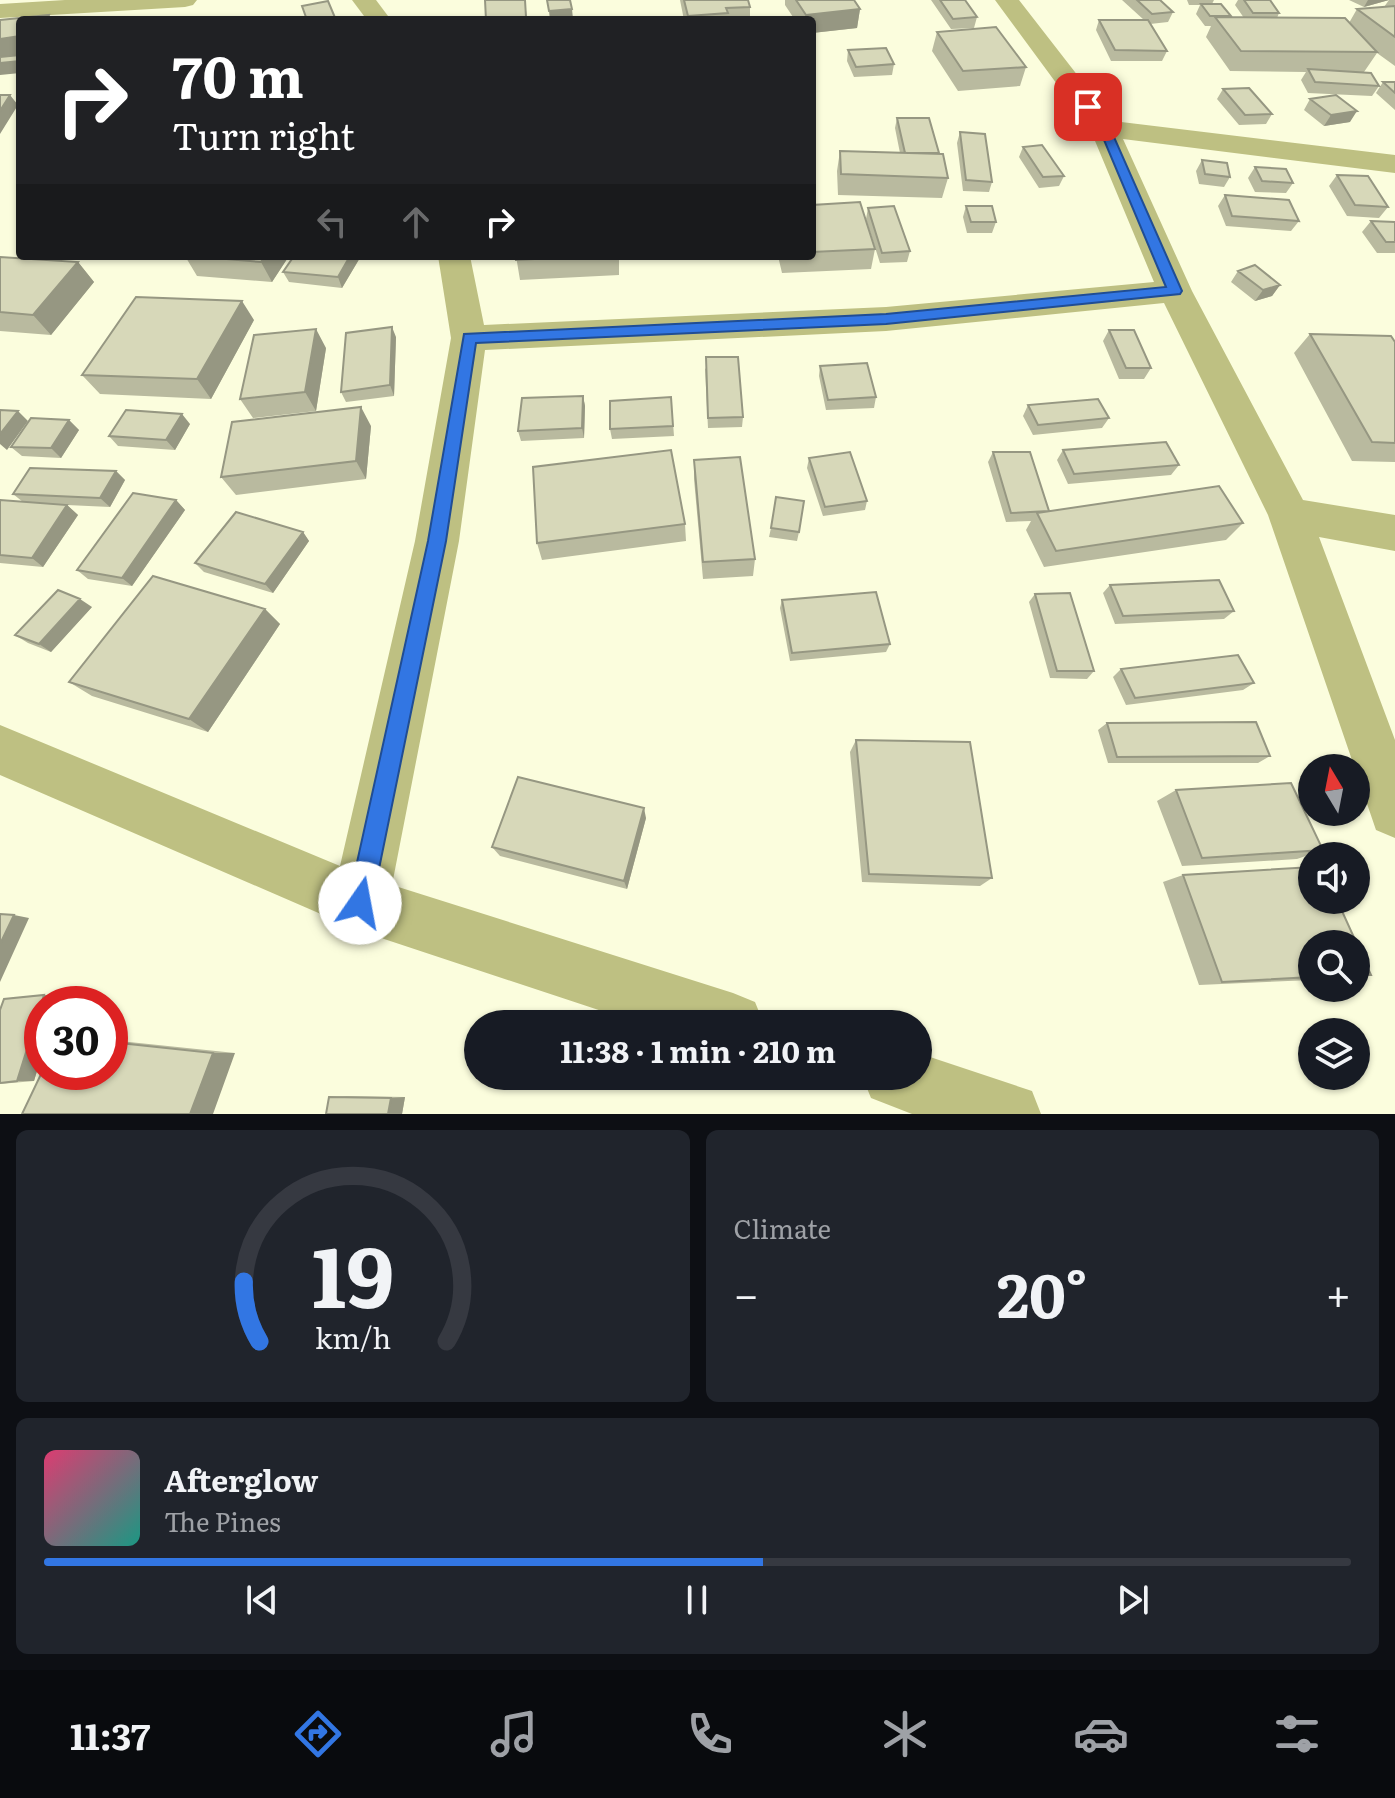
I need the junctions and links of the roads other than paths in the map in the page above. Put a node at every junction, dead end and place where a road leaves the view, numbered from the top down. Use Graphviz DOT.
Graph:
graph roads {
  1 [pos="185,0"];
  2 [pos="1007,0"];
  3 [pos="0,11"];
  4 [pos="1104,128"];
  5 [pos="1395,164"];
  6 [pos="455,260"];
  7 [pos="1175,291"];
  8 [pos="469,338"];
  9 [pos="1289,515"];
  10 [pos="1395,533"];
  11 [pos="0,750"];
  12 [pos="1395,811"];
  13 [pos="360,903"];
  14 [pos="690,1010"];
  15 [pos="932,1089"];
  16 [pos="1009,1114"];
  1 -- 3 [label="street"];
  2 -- 4 [label="street"];
  4 -- 5 [label="street"];
  4 -- 7 [label="street"];
  6 -- 8 [label="street"];
  7 -- 8 [label="street"];
  7 -- 9 [label="street"];
  8 -- 13 [label="street"];
  9 -- 10 [label="street"];
  9 -- 12 [label="street"];
  11 -- 13 [label="street"];
  13 -- 14 [label="street"];
  15 -- 16 [label="street"];
}
